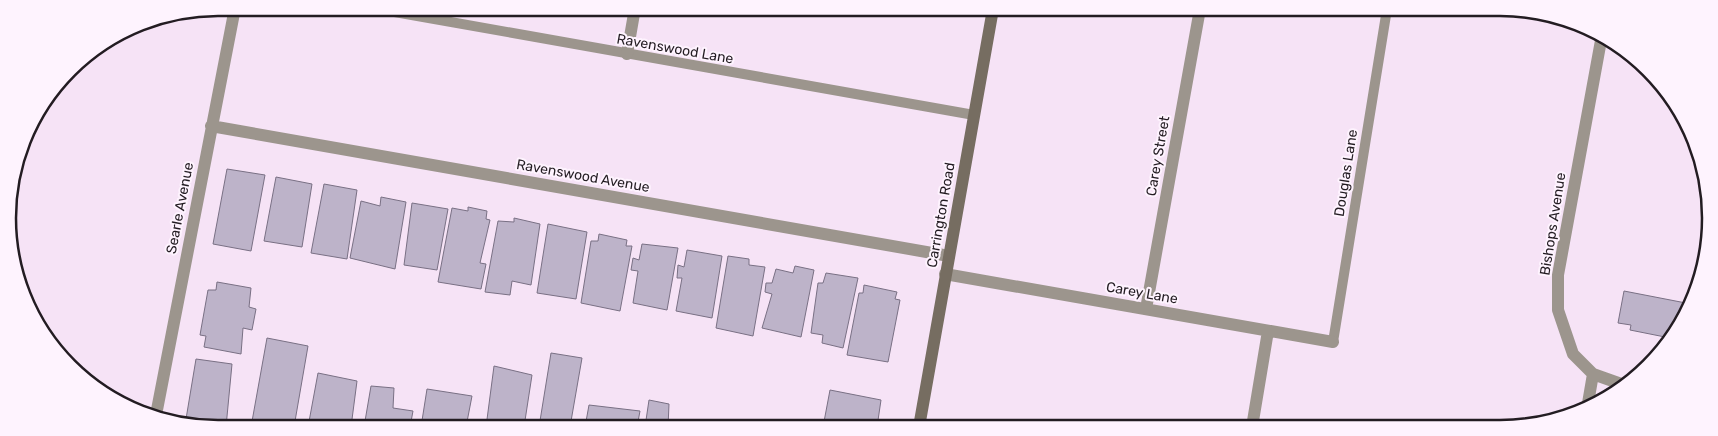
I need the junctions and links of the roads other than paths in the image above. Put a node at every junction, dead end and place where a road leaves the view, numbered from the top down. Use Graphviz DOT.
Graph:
graph roads {
  1 [pos="232,16"];
  2 [pos="416,16"];
  3 [pos="634,16"];
  4 [pos="991,16"];
  5 [pos="1199,16"];
  6 [pos="1386,16"];
  7 [pos="1600,43"];
  8 [pos="627,54"];
  9 [pos="974,115"];
  10 [pos="211,126"];
  11 [pos="949,256"];
  12 [pos="946,274"];
  13 [pos="1146,309"];
  14 [pos="1268,331"];
  15 [pos="1332,342"];
  16 [pos="1593,374"];
  17 [pos="1617,382"];
  18 [pos="1589,399"];
  19 [pos="157,410"];
  20 [pos="920,420"];
  21 [pos="1253,420"];
  1 -- 10 [label="street, Searle Avenue"];
  2 -- 8 [label="lane, Ravenswood Lane"];
  3 -- 8 [label="street"];
  4 -- 9 [label="main road, Carrington Road"];
  5 -- 13 [label="street, Carey Street"];
  6 -- 15 [label="lane, Douglas Lane"];
  7 -- 16 [label="street, Bishops Avenue"];
  8 -- 9 [label="lane, Ravenswood Lane"];
  9 -- 11 [label="main road, Carrington Road"];
  10 -- 11 [label="street, Ravenswood Avenue"];
  10 -- 19 [label="street, Searle Avenue"];
  11 -- 12 [label="main road, Carrington Road"];
  12 -- 13 [label="street, Carey Lane"];
  12 -- 20 [label="main road, Carrington Road"];
  13 -- 14 [label="street, Carey Lane"];
  14 -- 15 [label="street, Carey Lane"];
  14 -- 21 [label="street"];
  16 -- 17 [label="street"];
  16 -- 18 [label="street"];
}
